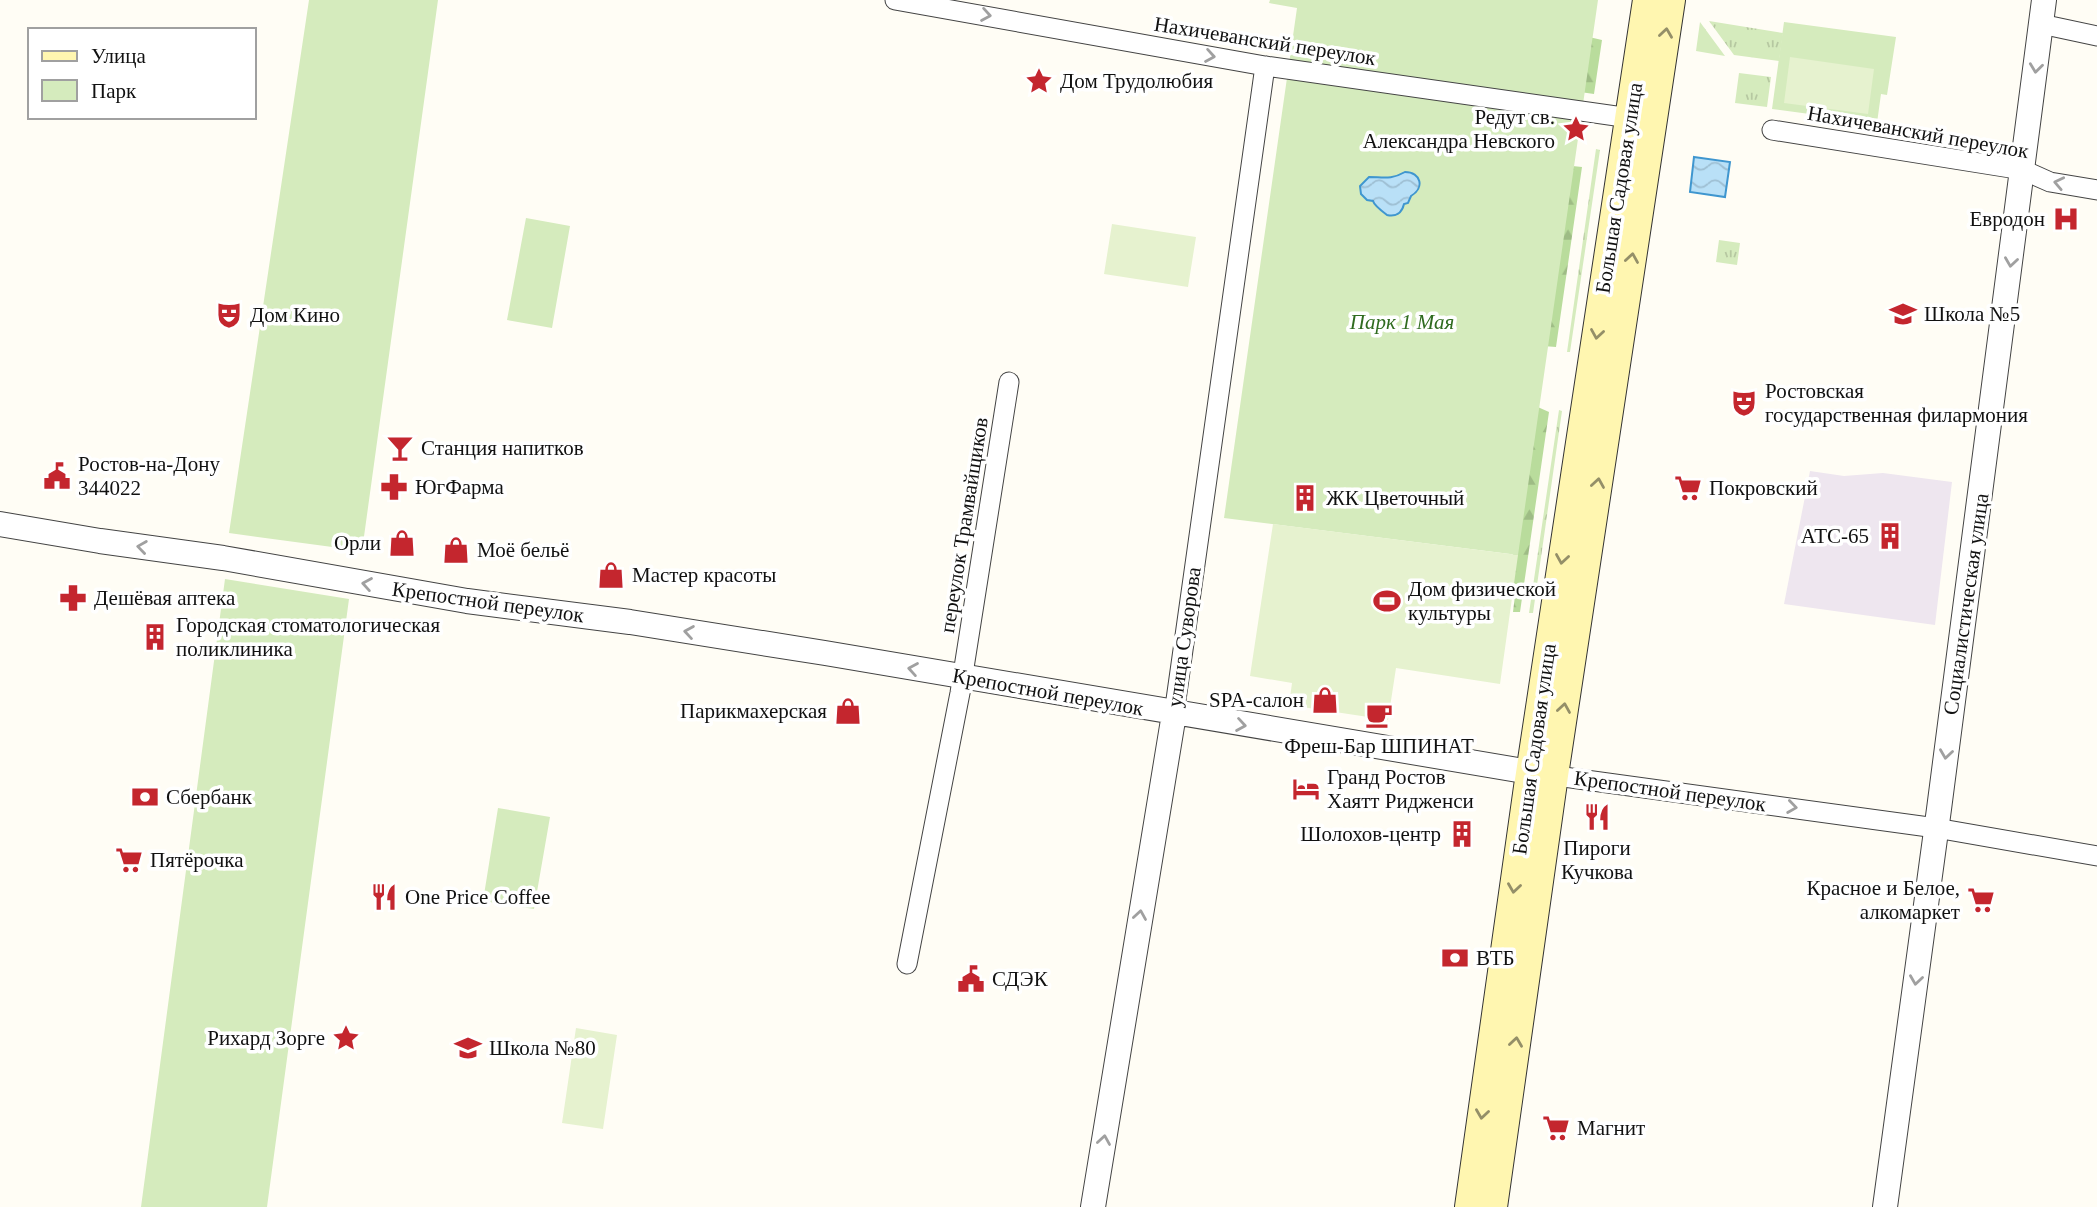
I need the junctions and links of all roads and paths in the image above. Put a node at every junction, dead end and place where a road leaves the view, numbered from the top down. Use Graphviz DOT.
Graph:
graph roads {
  1 [pos="895,0"];
  2 [pos="1647,0"];
  3 [pos="1671,0"];
  4 [pos="2043,12"];
  5 [pos="2097,36"];
  6 [pos="1265,66"];
  7 [pos="1630,118"];
  8 [pos="1772,130"];
  9 [pos="2023,170"];
  10 [pos="2097,190"];
  11 [pos="1009,382"];
  12 [pos="0,524"];
  13 [pos="963,677"];
  14 [pos="1174,714"];
  15 [pos="1542,774"];
  16 [pos="1936,828"];
  17 [pos="2097,856"];
  18 [pos="906,964"];
  19 [pos="1093,1207"];
  20 [pos="1469,1207"];
  21 [pos="1493,1207"];
  22 [pos="1885,1207"];
  1 -- 6 [label="street, Нахичеванский переулок, one-way"];
  2 -- 7 [label="main road, Большая Садовая улица"];
  15 -- 3 [label="main road, Большая Садовая улица, one-way"];
  4 -- 5 [label="street"];
  4 -- 9 [label="street, Социалистическая улица, one-way"];
  6 -- 7 [label="street, Нахичеванский переулок"];
  6 -- 14 [label="street, улица Суворова"];
  7 -- 15 [label="main road, Большая Садовая улица, one-way"];
  8 -- 9 [label="street, Нахичеванский переулок"];
  10 -- 9 [label="street, Нахичеванский переулок, one-way"];
  9 -- 16 [label="street, Социалистическая улица, one-way"];
  11 -- 13 [label="street, переулок Трамвайщиков"];
  13 -- 12 [label="street, Крепостной переулок, one-way"];
  13 -- 14 [label="street, Крепостной переулок"];
  13 -- 18 [label="street, переулок Трамвайщиков"];
  14 -- 15 [label="street, Крепостной переулок, one-way"];
  19 -- 14 [label="street, улица Суворова, one-way"];
  15 -- 16 [label="street, Крепостной переулок, one-way"];
  15 -- 20 [label="main road, Большая Садовая улица, one-way"];
  21 -- 15 [label="main road, Большая Садовая улица, one-way"];
  16 -- 17 [label="street, Крепостной переулок"];
  16 -- 22 [label="street, Социалистическая улица, one-way"];
}
